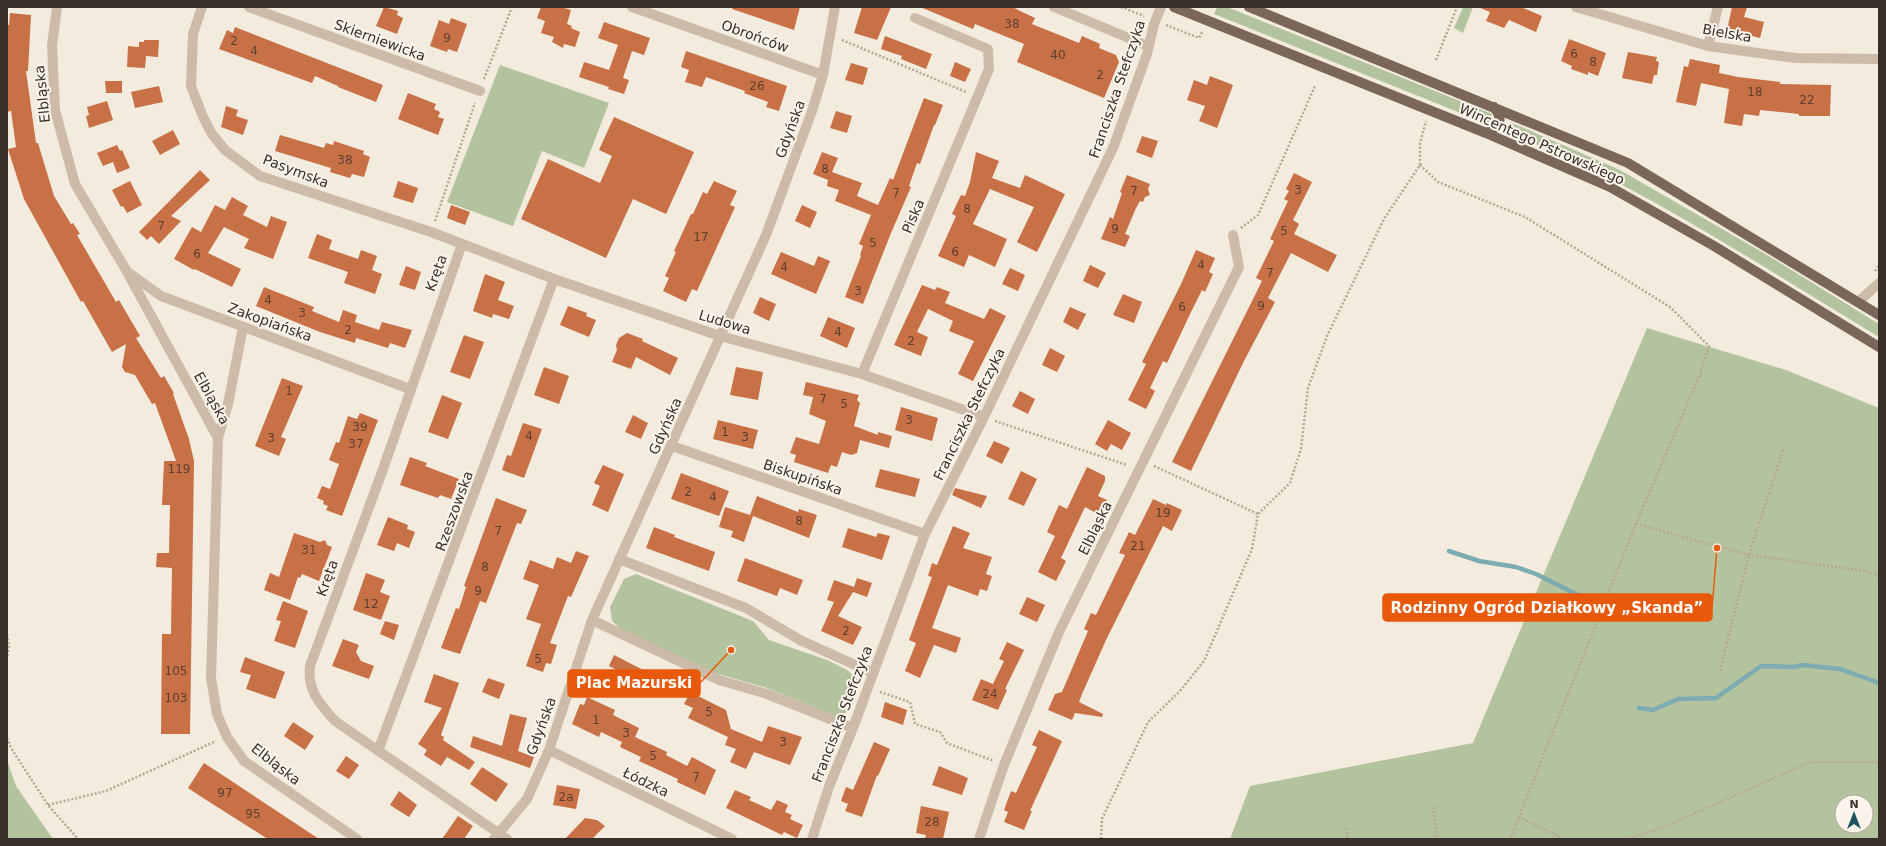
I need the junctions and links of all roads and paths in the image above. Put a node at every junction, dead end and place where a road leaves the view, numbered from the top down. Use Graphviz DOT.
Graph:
graph roads {
  1 [pos="57,7"];
  2 [pos="202,7"];
  3 [pos="249,7"];
  4 [pos="512,7"];
  5 [pos="632,7"];
  6 [pos="1054,7"];
  7 [pos="1161,7"];
  8 [pos="1174,7"];
  9 [pos="1249,7"];
  10 [pos="1457,7"];
  11 [pos="1576,7"];
  12 [pos="1718,7"];
  13 [pos="835,9"];
  14 [pos="915,18"];
  15 [pos="830,35"];
  16 [pos="1148,46"];
  17 [pos="1708,46"];
  18 [pos="1879,59"];
  19 [pos="1436,60"];
  20 [pos="823,75"];
  21 [pos="1315,86"];
  22 [pos="480,91"];
  23 [pos="978,96"];
  24 [pos="1494,107"];
  25 [pos="1430,111"];
  26 [pos="1486,133"];
  27 [pos="1420,165"];
  28 [pos="431,232"];
  29 [pos="1233,235"];
  30 [pos="462,244"];
  31 [pos="126,270"];
  32 [pos="554,279"];
  33 [pos="1879,283"];
  34 [pos="1858,302"];
  35 [pos="1879,315"];
  36 [pos="243,327"];
  37 [pos="720,336"];
  38 [pos="1879,347"];
  39 [pos="862,374"];
  40 [pos="410,389"];
  41 [pos="984,417"];
  42 [pos="218,438"];
  43 [pos="672,446"];
  44 [pos="1783,450"];
  45 [pos="1142,465"];
  46 [pos="1258,514"];
  47 [pos="1636,524"];
  48 [pos="925,534"];
  49 [pos="1749,555"];
  50 [pos="619,559"];
  51 [pos="1879,576"];
  52 [pos="592,620"];
  53 [pos="7,634"];
  54 [pos="7,658"];
  55 [pos="1720,671"];
  56 [pos="873,673"];
  57 [pos="868,687"];
  58 [pos="853,728"];
  59 [pos="227,737"];
  60 [pos="7,738"];
  61 [pos="549,750"];
  62 [pos="378,751"];
  63 [pos="1879,764"];
  64 [pos="1004,765"];
  65 [pos="48,806"];
  66 [pos="1433,807"];
  67 [pos="1519,817"];
  68 [pos="1346,828"];
  69 [pos="500,837"];
  70 [pos="78,839"];
  71 [pos="357,839"];
  72 [pos="732,839"];
  73 [pos="812,839"];
  74 [pos="979,839"];
  75 [pos="1101,839"];
  76 [pos="1348,839"];
  77 [pos="1437,839"];
  78 [pos="1510,839"];
  79 [pos="1564,839"];
  80 [pos="1627,839"];
  1 -- 31 [label="street, Elbląska"];
  2 -- 28 [label="street, Pasymska"];
  3 -- 22 [label="street, Skierniewicka"];
  4 -- 22 [label="path"];
  5 -- 20 [label="street, Obrońców"];
  6 -- 16 [label="street"];
  7 -- 16 [label="street, Franciszka Stefczyka"];
  8 -- 25 [label="main road, Wincentego Pstrowskiego"];
  9 -- 24 [label="main road, Wincentego Pstrowskiego"];
  10 -- 19 [label="path"];
  11 -- 17 [label="street, Bielska"];
  12 -- 17 [label="street"];
  13 -- 15 [label="street, Gdyńska"];
  14 -- 23 [label="street, Piska"];
  15 -- 20 [label="street, Gdyńska"];
  15 -- 23 [label="path"];
  16 -- 41 [label="street, Franciszka Stefczyka"];
  17 -- 18 [label="street, Bielska"];
  20 -- 37 [label="street, Gdyńska"];
  21 -- 29 [label="path"];
  22 -- 28 [label="path"];
  23 -- 39 [label="street, Piska"];
  24 -- 26 [label="main road"];
  24 -- 34 [label="main road, Wincentego Pstrowskiego"];
  25 -- 26 [label="main road, Wincentego Pstrowskiego"];
  25 -- 27 [label="path"];
  26 -- 38 [label="main road, Wincentego Pstrowskiego"];
  27 -- 46 [label="path"];
  27 -- 47 [label="path"];
  28 -- 30 [label="street, Pasymska"];
  29 -- 45 [label="street, Elbląska"];
  30 -- 32 [label="street, Ludowa"];
  30 -- 40 [label="street, Kręta"];
  31 -- 36 [label="street, Zakopiańska"];
  31 -- 42 [label="street, Elbląska"];
  32 -- 37 [label="street, Ludowa"];
  32 -- 62 [label="street, Rzeszowska"];
  33 -- 34 [label="street"];
  34 -- 35 [label="main road, Wincentego Pstrowskiego"];
  36 -- 40 [label="street, Zakopiańska"];
  36 -- 42 [label="street"];
  37 -- 39 [label="street, Ludowa"];
  37 -- 43 [label="street, Gdyńska"];
  39 -- 41 [label="street, Ludowa"];
  40 -- 62 [label="street, Kręta"];
  41 -- 45 [label="path"];
  41 -- 48 [label="street, Franciszka Stefczyka"];
  42 -- 59 [label="street, Elbląska"];
  43 -- 48 [label="street, Biskupińska"];
  43 -- 50 [label="street, Gdyńska"];
  44 -- 49 [label="path"];
  45 -- 46 [label="path"];
  45 -- 64 [label="street, Elbląska"];
  46 -- 75 [label="path"];
  47 -- 49 [label="path"];
  47 -- 67 [label="path"];
  48 -- 56 [label="street, Franciszka Stefczyka"];
  49 -- 51 [label="path"];
  49 -- 55 [label="path"];
  50 -- 52 [label="street, Gdyńska"];
  50 -- 56 [label="street"];
  52 -- 58 [label="street"];
  52 -- 61 [label="street, Gdyńska"];
  53 -- 54 [label="path"];
  56 -- 57 [label="street, Franciszka Stefczyka"];
  57 -- 58 [label="street, Franciszka Stefczyka"];
  57 -- 64 [label="path"];
  58 -- 73 [label="street, Franciszka Stefczyka"];
  59 -- 65 [label="path"];
  59 -- 71 [label="street, Elbląska"];
  60 -- 65 [label="path"];
  61 -- 69 [label="street, Gdyńska"];
  61 -- 72 [label="street, Łódzka"];
  62 -- 69 [label="street, Kręta"];
  63 -- 80 [label="path"];
  64 -- 74 [label="street, Elbląska"];
  65 -- 70 [label="path"];
  66 -- 77 [label="path"];
  67 -- 78 [label="path"];
  67 -- 79 [label="path"];
  68 -- 76 [label="path"];
}
